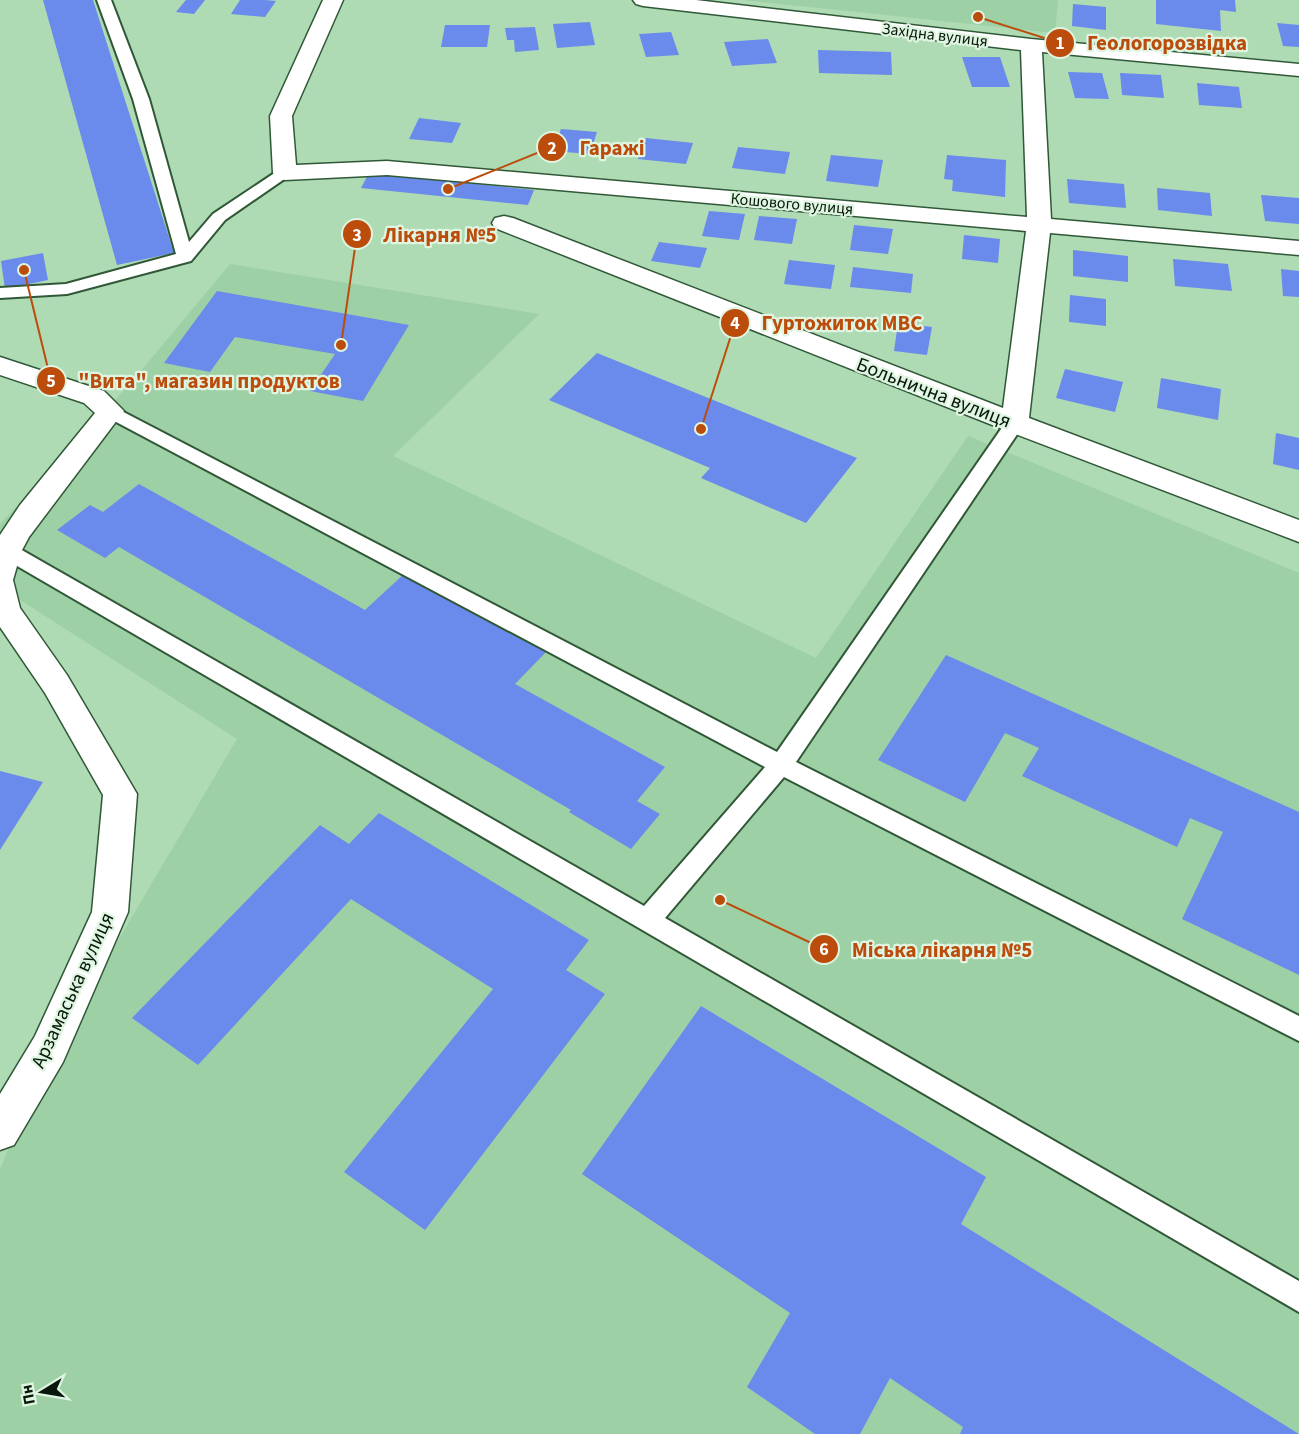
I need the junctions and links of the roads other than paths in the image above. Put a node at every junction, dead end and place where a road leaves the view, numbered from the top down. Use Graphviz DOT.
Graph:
graph roads {
  1 [pos="104,0"];
  2 [pos="333,0"];
  3 [pos="643,0"];
  4 [pos="1031,45"];
  5 [pos="1299,70"];
  6 [pos="285,173"];
  7 [pos="504,223"];
  8 [pos="1039,224"];
  9 [pos="1299,249"];
  10 [pos="185,257"];
  11 [pos="0,293"];
  12 [pos="0,366"];
  13 [pos="110,411"];
  14 [pos="1016,423"];
  15 [pos="1299,531"];
  16 [pos="3,563"];
  17 [pos="0,585"];
  18 [pos="781,765"];
  19 [pos="647,921"];
  20 [pos="1299,1029"];
  21 [pos="0,1131"];
  22 [pos="1299,1298"];
  1 -- 10 [label="lane"];
  2 -- 6 [label="street"];
  3 -- 4 [label="street, Західна вулиця"];
  4 -- 5 [label="street, Західна вулиця"];
  4 -- 8 [label="street"];
  6 -- 8 [label="street, Кошового вулиця"];
  6 -- 10 [label="lane"];
  7 -- 14 [label="street, Больнична вулиця"];
  8 -- 9 [label="street, Кошового вулиця"];
  8 -- 14 [label="street"];
  10 -- 11 [label="lane"];
  12 -- 13 [label="street"];
  13 -- 16 [label="street"];
  13 -- 18 [label="lane"];
  14 -- 15 [label="street, Больнична вулиця"];
  14 -- 18 [label="lane"];
  16 -- 19 [label="lane"];
  17 -- 21 [label="street, Арзамаська вулиця"];
  18 -- 19 [label="lane"];
  18 -- 20 [label="lane"];
  19 -- 22 [label="lane"];
}
